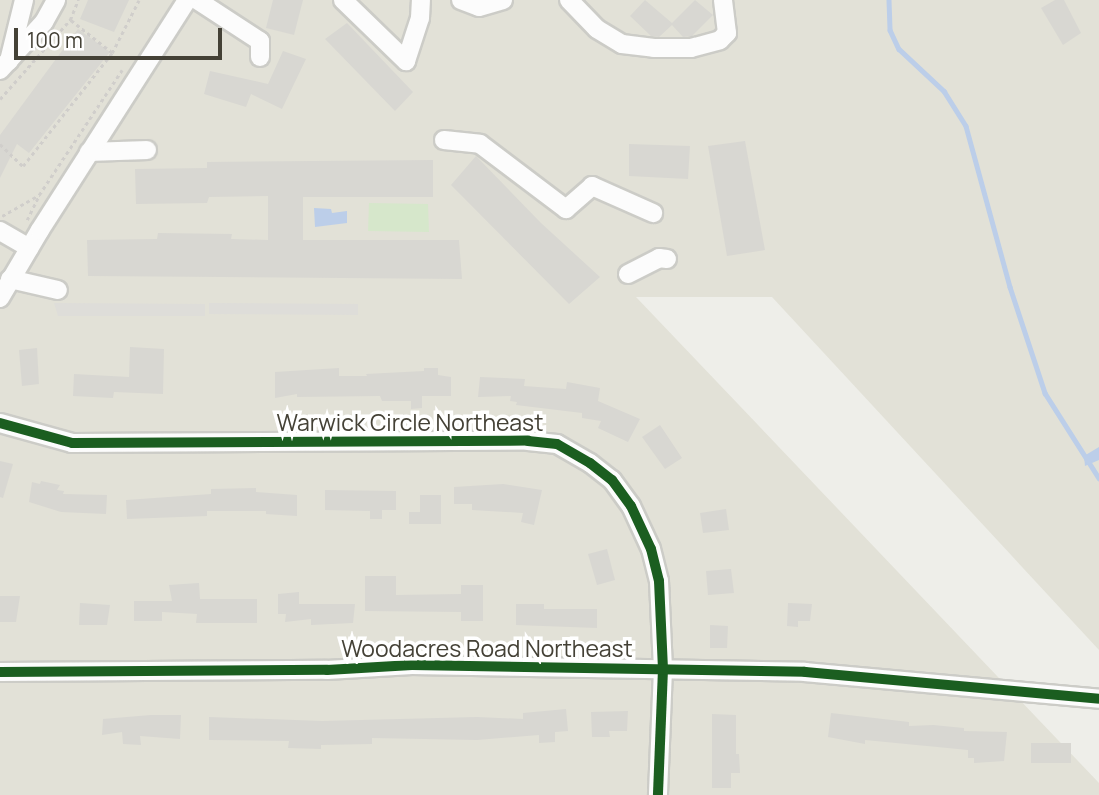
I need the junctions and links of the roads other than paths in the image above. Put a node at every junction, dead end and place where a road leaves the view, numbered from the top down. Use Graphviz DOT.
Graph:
graph roads {
  1 [pos="24,0"];
  2 [pos="56,0"];
  3 [pos="187,0"];
  4 [pos="197,0"];
  5 [pos="343,0"];
  6 [pos="421,0"];
  7 [pos="461,0"];
  8 [pos="503,0"];
  9 [pos="569,0"];
  10 [pos="723,0"];
  11 [pos="260,57"];
  12 [pos="4,67"];
  13 [pos="443,140"];
  14 [pos="147,150"];
  15 [pos="89,152"];
  16 [pos="653,214"];
  17 [pos="0,221"];
  18 [pos="29,248"];
  19 [pos="667,259"];
  20 [pos="628,274"];
  21 [pos="10,279"];
  22 [pos="58,290"];
  23 [pos="0,298"];
  24 [pos="0,423"];
  25 [pos="663,669"];
  26 [pos="0,672"];
  27 [pos="1099,699"];
  28 [pos="658,795"];
  1 -- 12 [label="street"];
  2 -- 12 [label="street"];
  3 -- 15 [label="street"];
  4 -- 11 [label="street"];
  5 -- 6 [label="street"];
  7 -- 8 [label="street"];
  9 -- 10 [label="street"];
  13 -- 16 [label="street"];
  14 -- 15 [label="street"];
  15 -- 18 [label="street"];
  17 -- 18 [label="street"];
  18 -- 21 [label="street"];
  19 -- 20 [label="street"];
  21 -- 22 [label="street"];
  21 -- 23 [label="street"];
  24 -- 25 [label="street, Warwick Circle Northeast"];
  25 -- 26 [label="street, Woodacres Road Northeast"];
  25 -- 27 [label="street, Woodacres Road Northeast"];
  25 -- 28 [label="street, Warwick Circle Northeast"];
}
